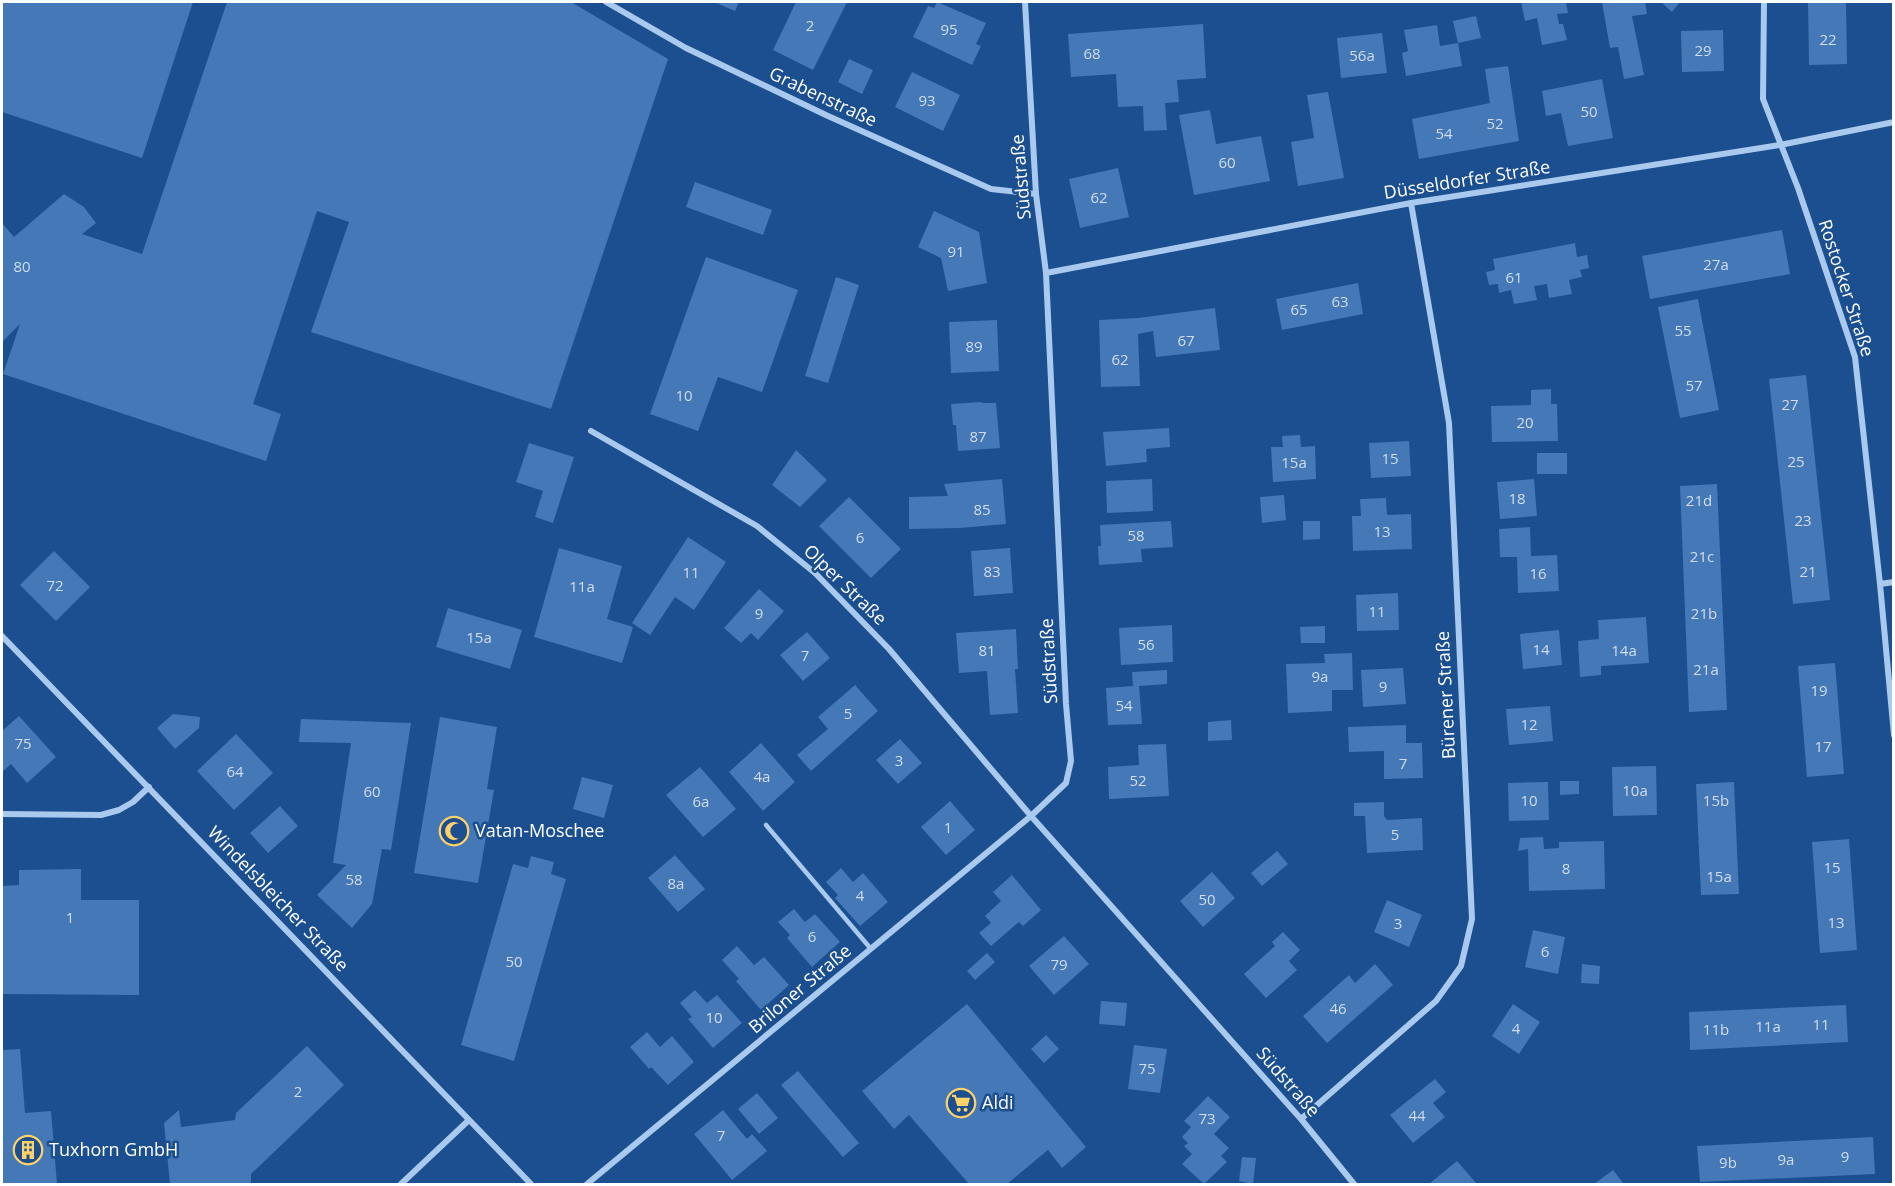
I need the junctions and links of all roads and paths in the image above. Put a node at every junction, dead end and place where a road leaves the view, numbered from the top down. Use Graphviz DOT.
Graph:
graph roads {
  1 [pos="606,2"];
  2 [pos="1024,2"];
  3 [pos="1764,2"];
  4 [pos="1893,122"];
  5 [pos="1780,145"];
  6 [pos="1036,194"];
  7 [pos="1411,203"];
  8 [pos="1046,273"];
  9 [pos="591,431"];
  10 [pos="1893,582"];
  11 [pos="1880,584"];
  12 [pos="2,636"];
  13 [pos="1893,735"];
  14 [pos="149,787"];
  15 [pos="2,814"];
  16 [pos="1031,816"];
  17 [pos="766,825"];
  18 [pos="871,949"];
  19 [pos="1301,1119"];
  20 [pos="469,1120"];
  21 [pos="401,1185"];
  22 [pos="531,1185"];
  23 [pos="587,1185"];
  24 [pos="1354,1185"];
  1 -- 6 [label="street, Grabenstraße"];
  2 -- 6 [label="street, Südstraße"];
  3 -- 5 [label="street, Rostocker Straße"];
  4 -- 5 [label="street, Düsseldorfer Straße"];
  5 -- 7 [label="street, Düsseldorfer Straße"];
  5 -- 11 [label="street, Rostocker Straße"];
  6 -- 8 [label="street, Südstraße"];
  7 -- 8 [label="street, Düsseldorfer Straße"];
  7 -- 19 [label="street, Bürener Straße"];
  8 -- 16 [label="street, Südstraße"];
  9 -- 16 [label="street, Olper Straße"];
  10 -- 11 [label="street"];
  11 -- 13 [label="street, Rostocker Straße"];
  12 -- 14 [label="street, Windelsbleicher Straße"];
  14 -- 15 [label="street"];
  14 -- 20 [label="street, Windelsbleicher Straße"];
  16 -- 18 [label="street, Briloner Straße"];
  16 -- 19 [label="street, Südstraße"];
  17 -- 18 [label="lane"];
  18 -- 23 [label="street, Briloner Straße"];
  19 -- 24 [label="street, Südstraße"];
  20 -- 21 [label="street"];
  20 -- 22 [label="street, Windelsbleicher Straße"];
}
